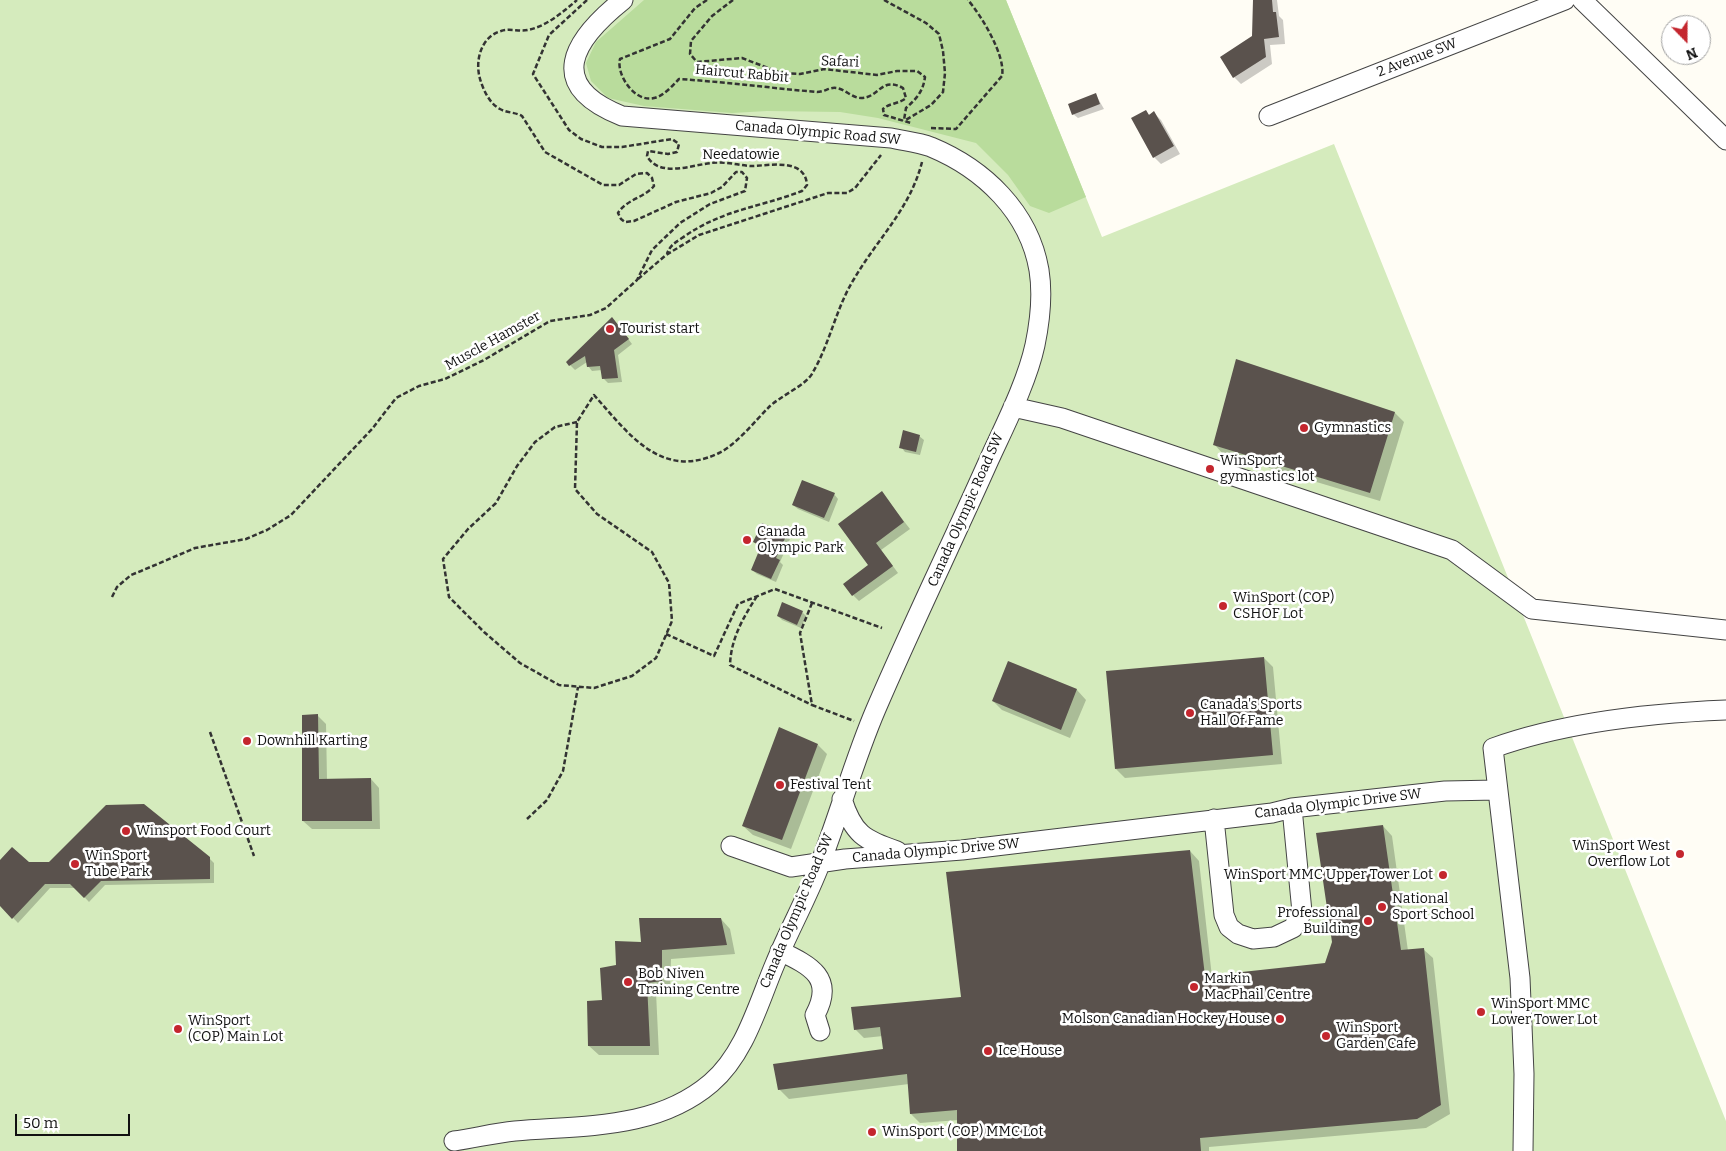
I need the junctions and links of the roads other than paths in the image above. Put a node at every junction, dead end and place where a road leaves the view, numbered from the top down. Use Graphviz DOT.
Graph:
graph roads {
  1 [pos="623,0"];
  2 [pos="1565,0"];
  3 [pos="1582,0"];
  4 [pos="1269,116"];
  5 [pos="1726,140"];
  6 [pos="1012,407"];
  7 [pos="1726,630"];
  8 [pos="1726,710"];
  9 [pos="1497,790"];
  10 [pos="842,799"];
  11 [pos="1292,808"];
  12 [pos="1214,819"];
  13 [pos="731,846"];
  14 [pos="906,854"];
  15 [pos="820,864"];
  16 [pos="780,951"];
  17 [pos="820,1031"];
  18 [pos="454,1148"];
  19 [pos="1523,1151"];
  1 -- 6 [label="street, Canada Olympic Road SW"];
  2 -- 4 [label="street, 2 Avenue SW"];
  3 -- 5 [label="street"];
  6 -- 7 [label="street"];
  6 -- 10 [label="street, Canada Olympic Road SW"];
  8 -- 9 [label="street"];
  9 -- 11 [label="street, Canada Olympic Drive SW"];
  9 -- 19 [label="street"];
  10 -- 14 [label="street"];
  10 -- 15 [label="street, Canada Olympic Road SW"];
  11 -- 12 [label="street, Canada Olympic Drive SW"];
  11 -- 12 [label="street"];
  12 -- 14 [label="street, Canada Olympic Drive SW"];
  13 -- 15 [label="street, Canada Olympic Drive SW"];
  14 -- 15 [label="street, Canada Olympic Drive SW"];
  15 -- 16 [label="street, Canada Olympic Road SW"];
  16 -- 17 [label="street"];
  16 -- 18 [label="street, Canada Olympic Road SW"];
}
